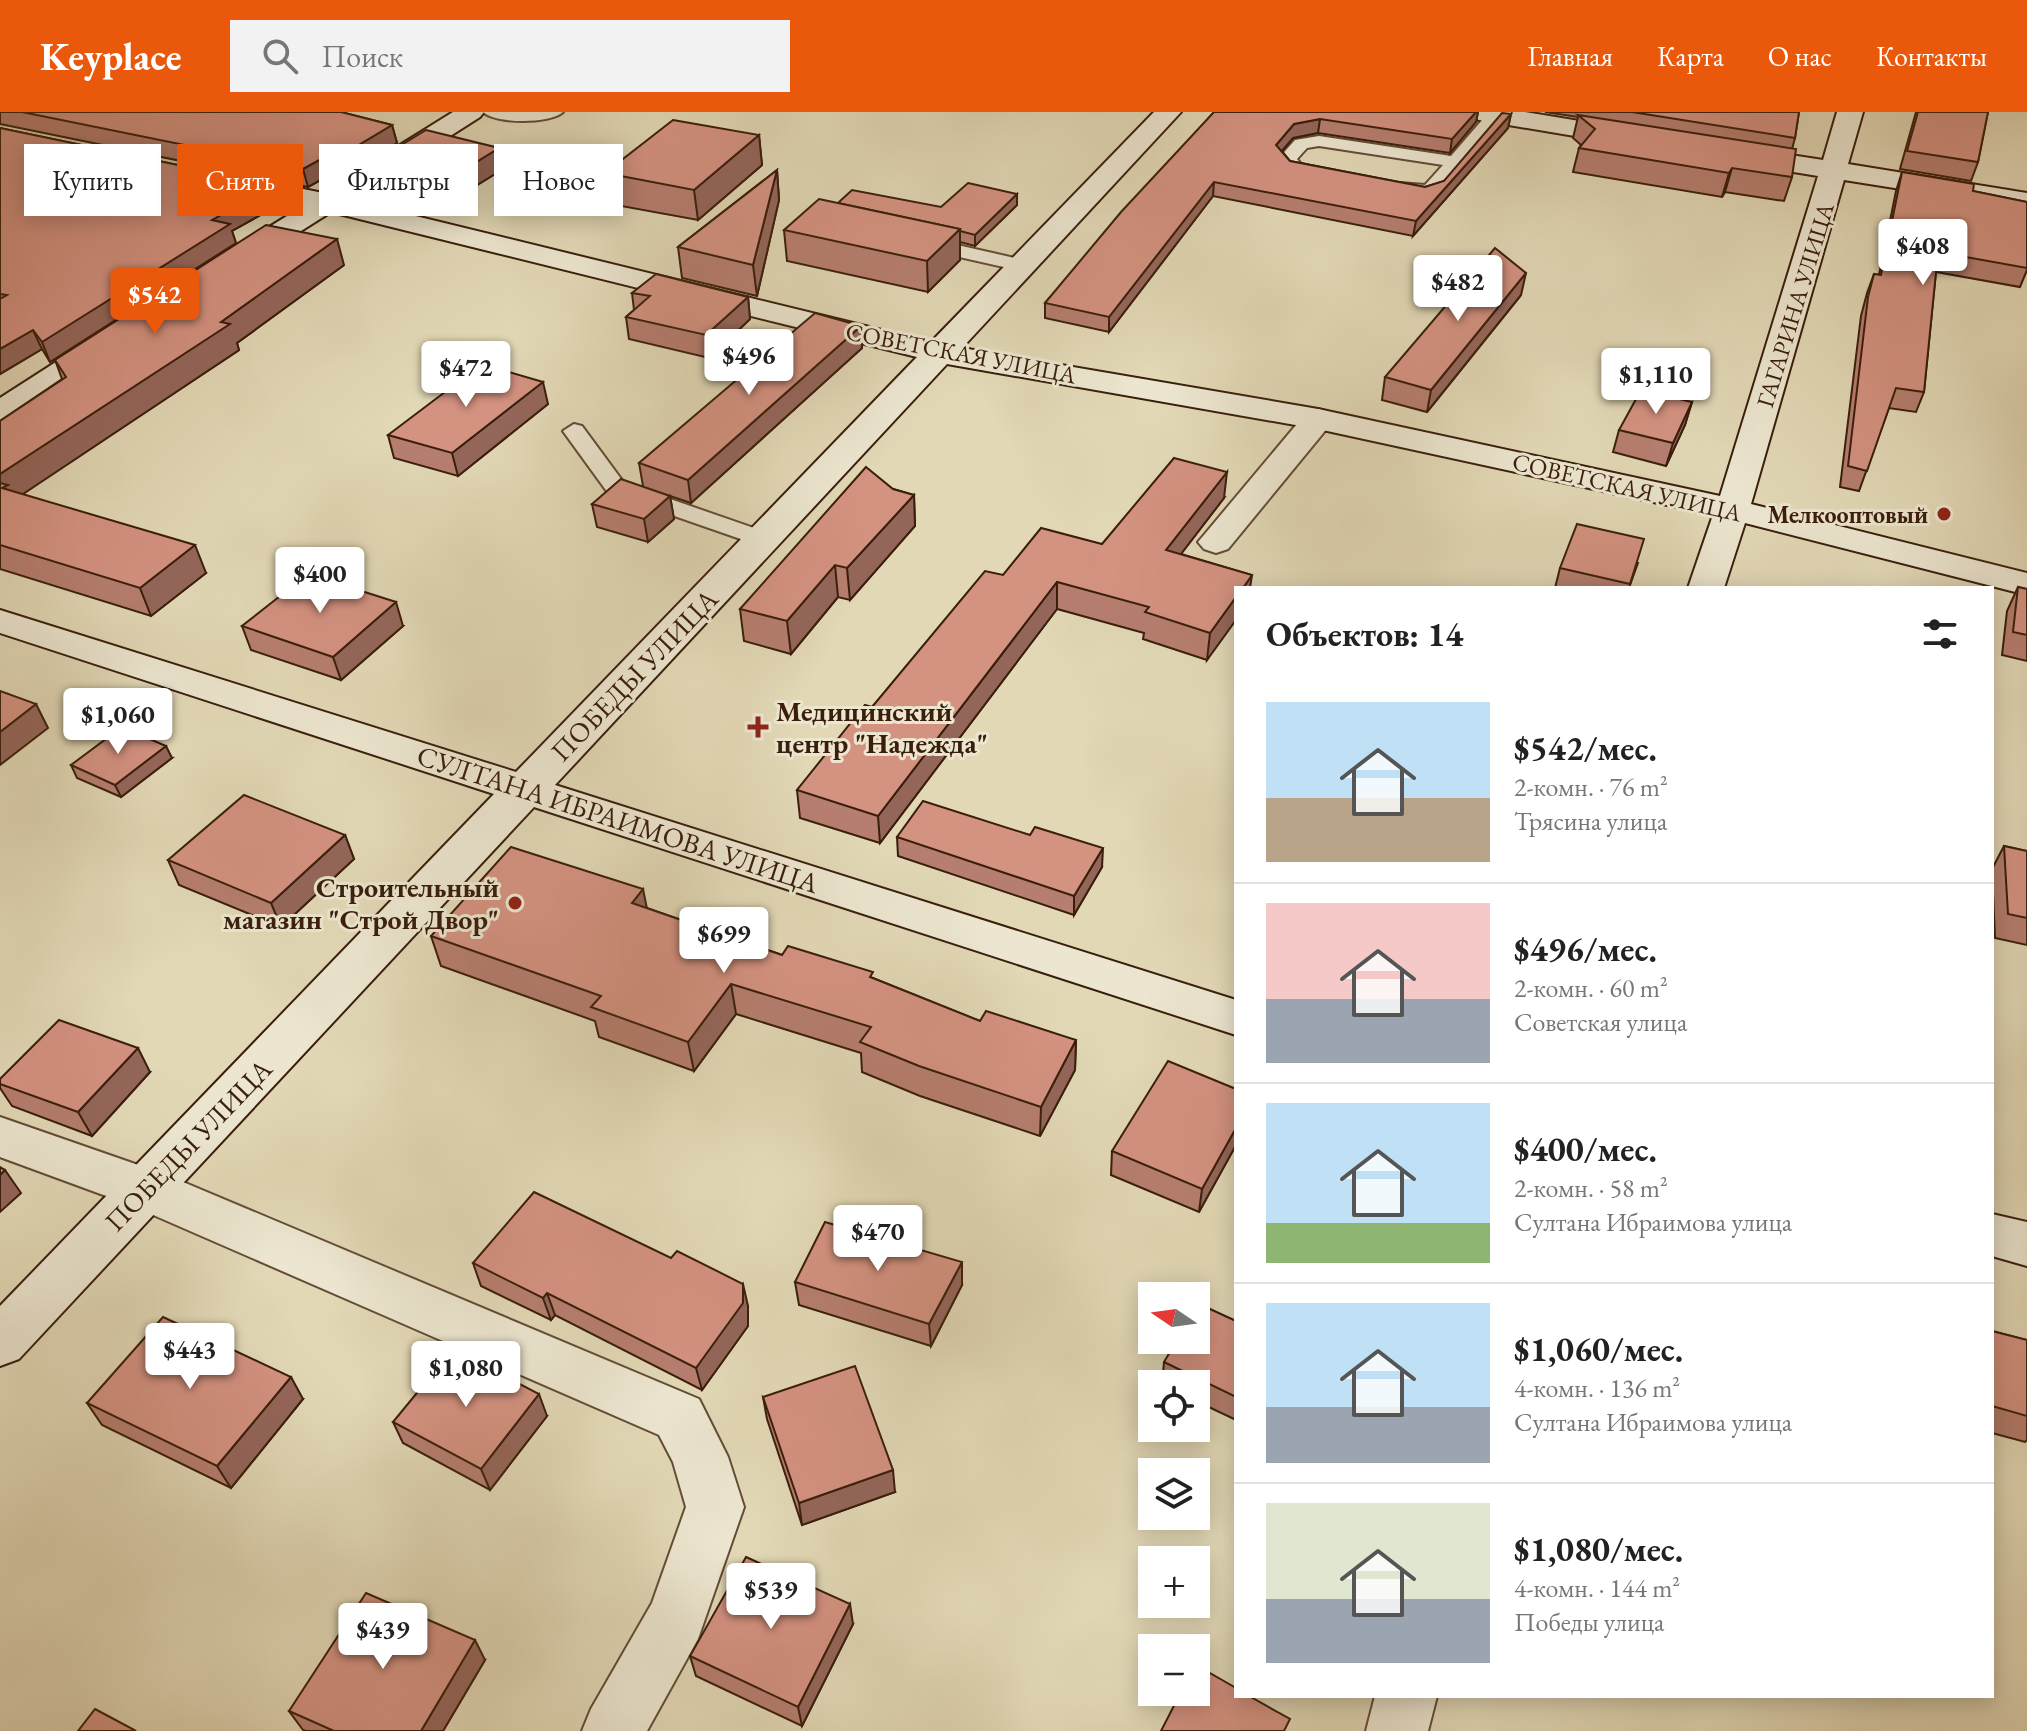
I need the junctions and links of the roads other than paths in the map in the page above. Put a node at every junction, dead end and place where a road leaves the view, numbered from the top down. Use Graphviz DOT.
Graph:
graph roads {
  1 [pos="471,112"];
  2 [pos="492,112"];
  3 [pos="554,112"];
  4 [pos="1168,112"];
  5 [pos="1850,112"];
  6 [pos="1488,113"];
  7 [pos="1665,143"];
  8 [pos="419,144"];
  9 [pos="1712,151"];
  10 [pos="1455,162"];
  11 [pos="1835,171"];
  12 [pos="1338,177"];
  13 [pos="1381,186"];
  14 [pos="2027,201"];
  15 [pos="319,205"];
  16 [pos="381,216"];
  17 [pos="901,238"];
  18 [pos="1021,265"];
  19 [pos="210,276"];
  20 [pos="131,327"];
  21 [pos="937,353"];
  22 [pos="0,412"];
  23 [pos="1318,419"];
  24 [pos="574,431"];
  25 [pos="1731,509"];
  26 [pos="763,539"];
  27 [pos="1216,542"];
  28 [pos="2027,584"];
  29 [pos="1707,586"];
  30 [pos="0,621"];
  31 [pos="526,788"];
  32 [pos="1234,1017"];
  33 [pos="0,1137"];
  34 [pos="146,1189"];
  35 [pos="1994,1236"];
  36 [pos="2027,1244"];
  37 [pos="0,1342"];
  38 [pos="1405,1698"];
  39 [pos="613,1731"];
  40 [pos="1397,1731"];
  1 -- 8 [label="main road"];
  2 -- 3 [label="lane"];
  4 -- 18 [label="main road, ПОБЕДЫ УЛИЦА"];
  5 -- 11 [label="main road, ГАГАРИНА УЛИЦА"];
  6 -- 7 [label="main road"];
  6 -- 10 [label="lane"];
  9 -- 11 [label="main road"];
  10 -- 12 [label="lane"];
  10 -- 13 [label="lane"];
  11 -- 14 [label="main road"];
  11 -- 25 [label="main road, ГАГАРИНА УЛИЦА"];
  15 -- 19 [label="main road"];
  16 -- 21 [label="main road, СОВЕТСКАЯ УЛИЦА"];
  17 -- 18 [label="lane"];
  18 -- 21 [label="main road, ПОБЕДЫ УЛИЦА"];
  20 -- 22 [label="main road"];
  21 -- 23 [label="main road, СОВЕТСКАЯ УЛИЦА"];
  21 -- 26 [label="main road, ПОБЕДЫ УЛИЦА"];
  23 -- 25 [label="main road, СОВЕТСКАЯ УЛИЦА"];
  23 -- 27 [label="main road"];
  24 -- 26 [label="lane"];
  25 -- 28 [label="main road, СОВЕТСКАЯ УЛИЦА"];
  25 -- 29 [label="main road, ГАГАРИНА УЛИЦА"];
  26 -- 31 [label="main road, ПОБЕДЫ УЛИЦА"];
  30 -- 31 [label="main road, СУЛТАНА ИБРАИМОВА УЛИЦА"];
  31 -- 32 [label="main road, СУЛТАНА ИБРАИМОВА УЛИЦА"];
  31 -- 34 [label="main road, ПОБЕДЫ УЛИЦА"];
  33 -- 34 [label="main road"];
  34 -- 37 [label="main road, ПОБЕДЫ УЛИЦА"];
  34 -- 39 [label="main road"];
  35 -- 36 [label="main road"];
  38 -- 40 [label="main road"];
}
